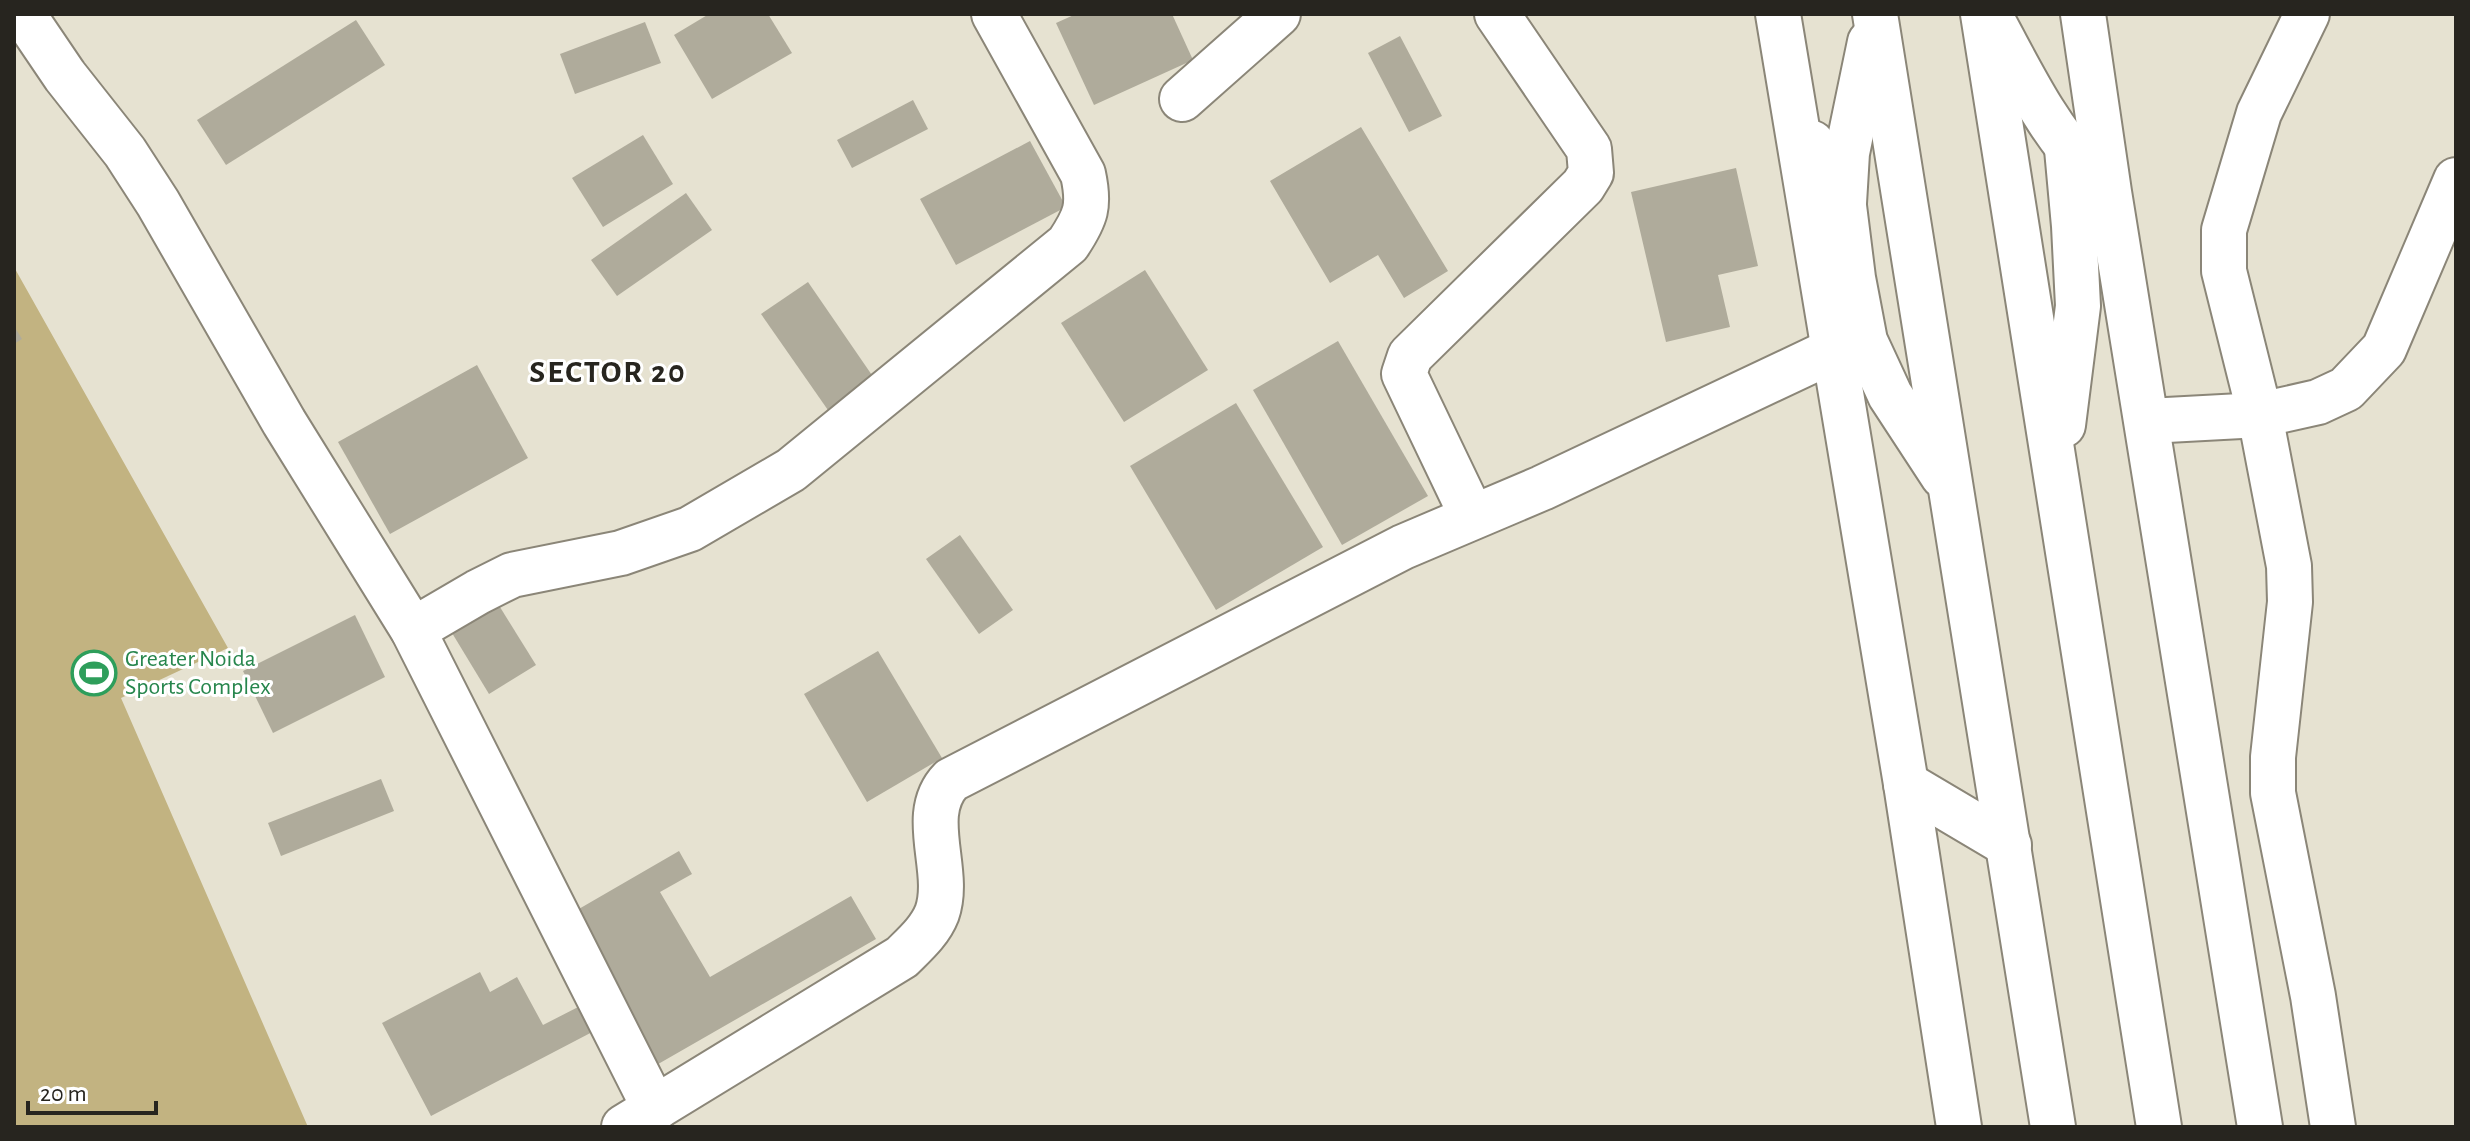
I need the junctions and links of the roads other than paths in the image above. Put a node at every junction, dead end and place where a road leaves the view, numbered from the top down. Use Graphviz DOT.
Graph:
graph roads {
  1 [pos="23,14"];
  2 [pos="994,14"];
  3 [pos="1278,14"];
  4 [pos="1497,14"];
  5 [pos="1778,14"];
  6 [pos="1875,14"];
  7 [pos="1986,14"];
  8 [pos="2083,14"];
  9 [pos="2307,14"];
  10 [pos="1182,99"];
  11 [pos="1795,115"];
  12 [pos="2067,149"];
  13 [pos="2456,180"];
  14 [pos="2109,192"];
  15 [pos="1844,206"];
  16 [pos="1834,350"];
  17 [pos="2260,415"];
  18 [pos="2148,421"];
  19 [pos="2056,477"];
  20 [pos="1953,491"];
  21 [pos="1472,516"];
  22 [pos="413,630"];
  23 [pos="1906,784"];
  24 [pos="2009,845"];
  25 [pos="640,1118"];
  26 [pos="1959,1127"];
  27 [pos="2053,1127"];
  28 [pos="2159,1127"];
  29 [pos="2260,1127"];
  30 [pos="2333,1127"];
  1 -- 22 [label="street"];
  2 -- 22 [label="street"];
  3 -- 10 [label="street"];
  4 -- 21 [label="street"];
  5 -- 11 [label="street"];
  6 -- 15 [label="street"];
  6 -- 20 [label="street"];
  7 -- 12 [label="street"];
  7 -- 19 [label="street"];
  8 -- 14 [label="street"];
  9 -- 17 [label="street"];
  11 -- 15 [label="street"];
  11 -- 16 [label="street"];
  12 -- 14 [label="street"];
  12 -- 19 [label="street"];
  13 -- 17 [label="street"];
  14 -- 18 [label="street"];
  15 -- 20 [label="street"];
  16 -- 21 [label="street"];
  16 -- 23 [label="street"];
  17 -- 18 [label="street"];
  17 -- 30 [label="street"];
  18 -- 29 [label="street"];
  19 -- 28 [label="street"];
  20 -- 24 [label="street"];
  21 -- 25 [label="street"];
  22 -- 25 [label="street"];
  23 -- 24 [label="street"];
  23 -- 26 [label="street"];
  24 -- 27 [label="street"];
}
